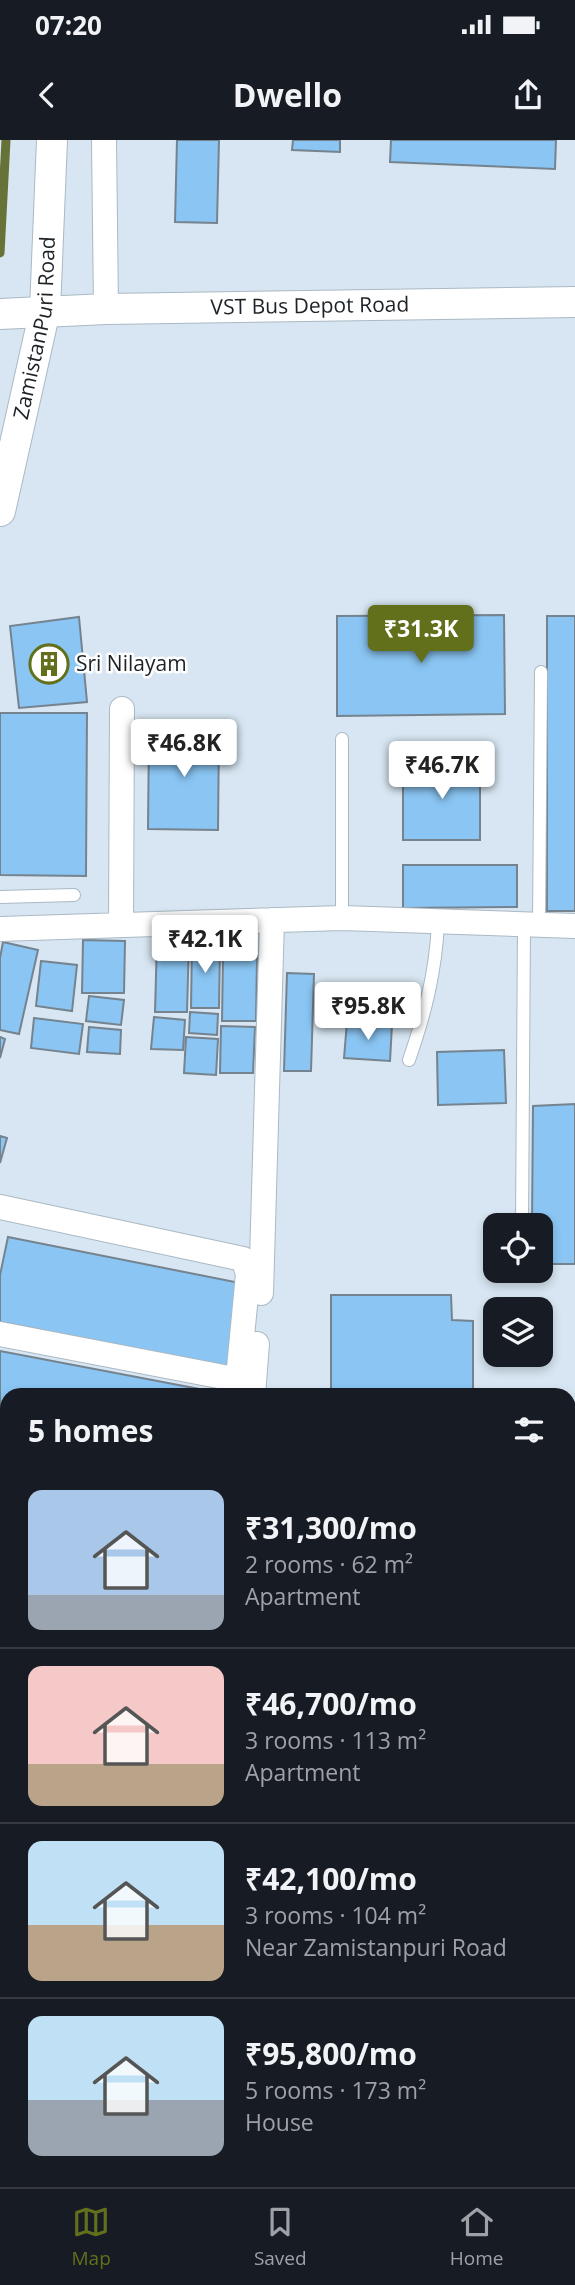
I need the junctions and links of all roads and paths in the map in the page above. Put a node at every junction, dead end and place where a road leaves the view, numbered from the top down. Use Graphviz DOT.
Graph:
graph roads {
  1 [pos="52,140"];
  2 [pos="104,140"];
  3 [pos="575,302"];
  4 [pos="106,309"];
  5 [pos="23,312"];
  6 [pos="0,512"];
  7 [pos="541,673"];
  8 [pos="122,709"];
  9 [pos="342,739"];
  10 [pos="74,895"];
  11 [pos="0,897"];
  12 [pos="342,918"];
  13 [pos="121,919"];
  14 [pos="272,920"];
  15 [pos="438,922"];
  16 [pos="532,926"];
  17 [pos="575,926"];
  18 [pos="0,929"];
  19 [pos="409,1060"];
  20 [pos="0,1207"];
  21 [pos="522,1213"];
  22 [pos="0,1334"];
  23 [pos="254,1388"];
  1 -- 5 [label="street, ZamistanPuri Road"];
  2 -- 4 [label="street"];
  3 -- 4 [label="street, VST Bus Depot Road"];
  4 -- 5 [label="street, VST Bus Depot Road"];
  5 -- 6 [label="street, ZamistanPuri Road"];
  7 -- 16 [label="lane"];
  8 -- 13 [label="street"];
  9 -- 12 [label="lane"];
  10 -- 11 [label="lane"];
  12 -- 14 [label="street"];
  12 -- 15 [label="street"];
  13 -- 14 [label="street"];
  13 -- 18 [label="street"];
  14 -- 23 [label="street"];
  15 -- 16 [label="street"];
  15 -- 19 [label="lane"];
  16 -- 17 [label="street"];
  16 -- 21 [label="lane"];
  20 -- 22 [label="street"];
}
